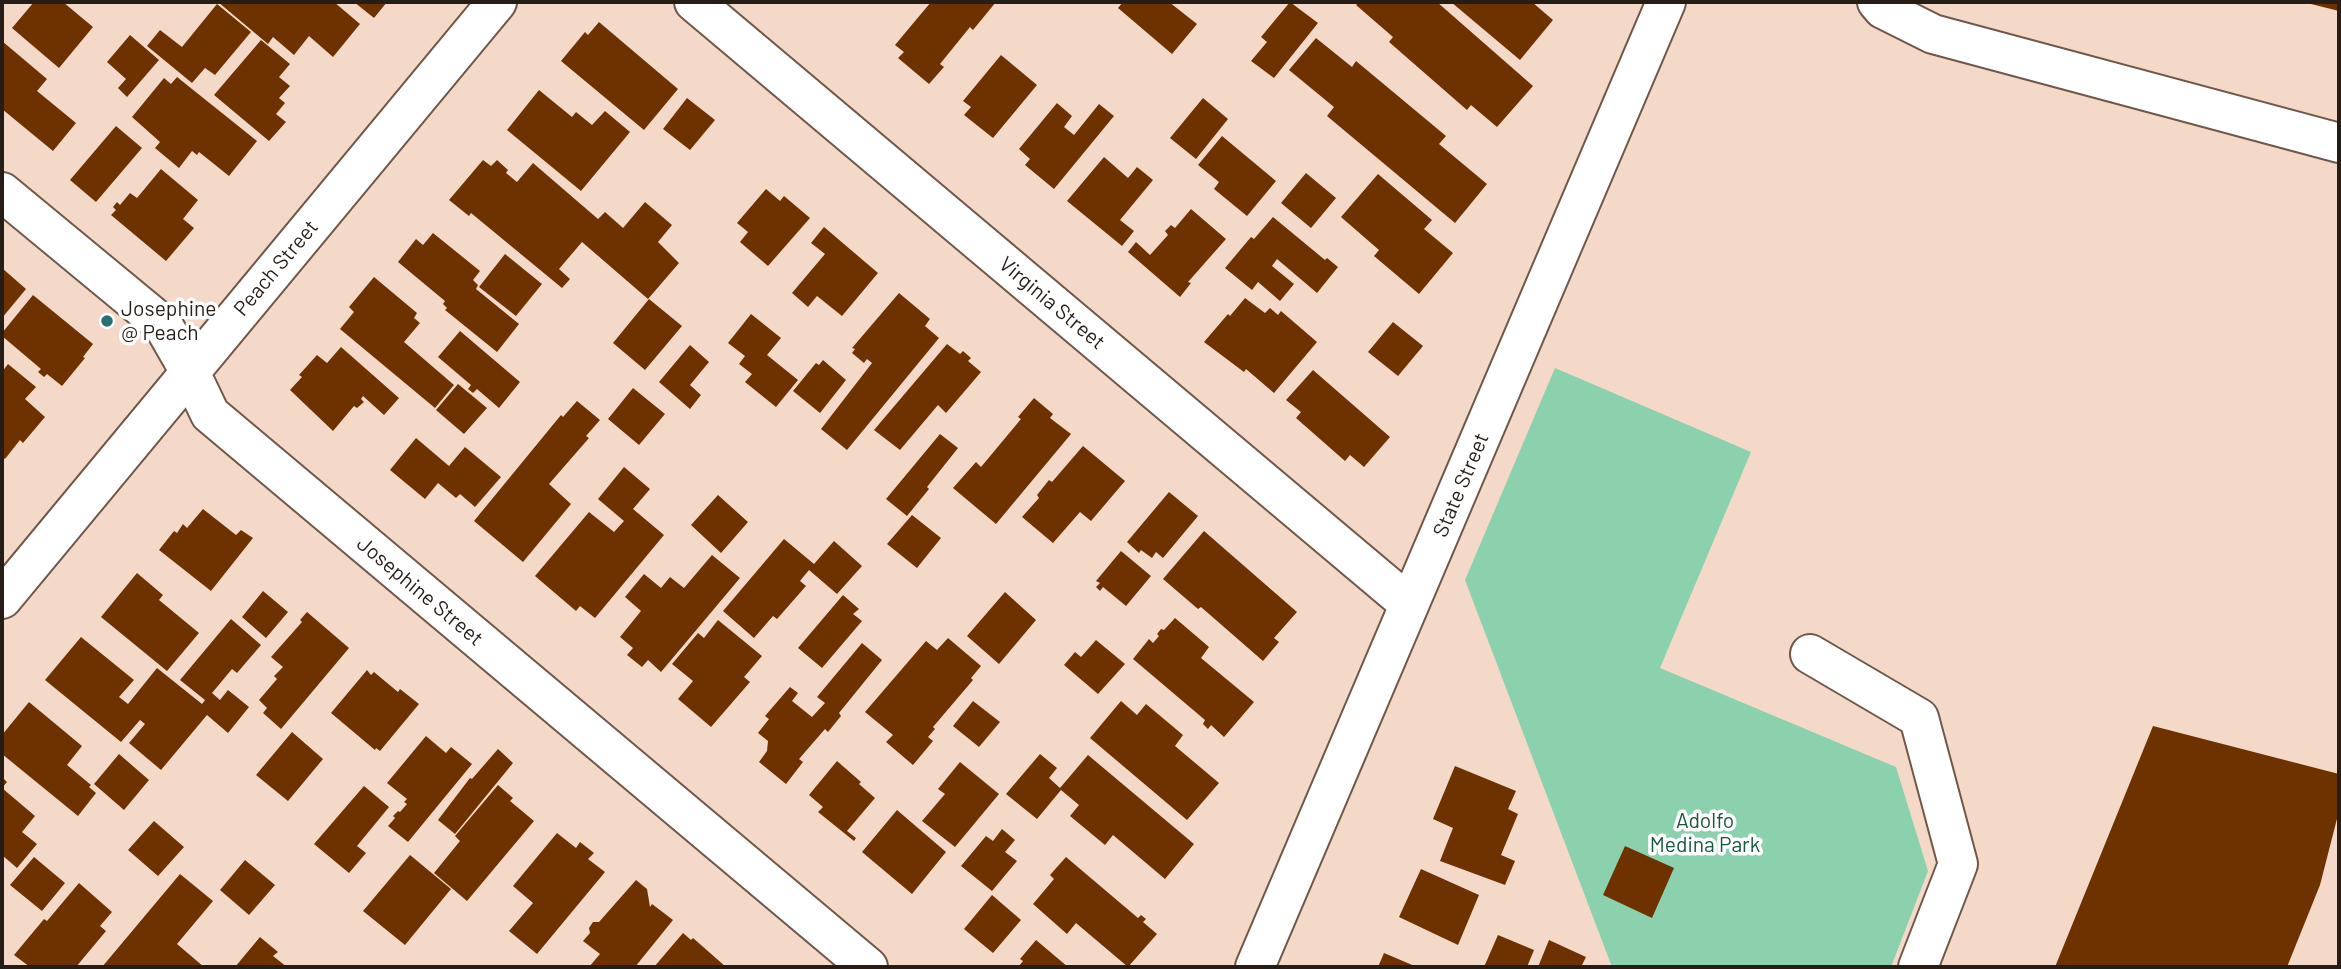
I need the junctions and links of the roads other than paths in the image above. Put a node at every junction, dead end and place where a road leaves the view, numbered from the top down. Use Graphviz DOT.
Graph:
graph roads {
  1 [pos="497,2"];
  2 [pos="694,2"];
  3 [pos="1666,2"];
  4 [pos="1877,2"];
  5 [pos="2339,144"];
  6 [pos="2,192"];
  7 [pos="190,372"];
  8 [pos="2,599"];
  9 [pos="1409,604"];
  10 [pos="1810,654"];
  11 [pos="868,967"];
  12 [pos="1255,967"];
  13 [pos="1917,967"];
  1 -- 7 [label="street, Peach Street"];
  2 -- 9 [label="street, Virginia Street"];
  3 -- 9 [label="street, State Street"];
  4 -- 5 [label="street"];
  6 -- 7 [label="street, Josephine Street"];
  7 -- 8 [label="street, Peach Street"];
  7 -- 11 [label="street, Josephine Street"];
  9 -- 12 [label="street, State Street"];
  10 -- 13 [label="street"];
}
